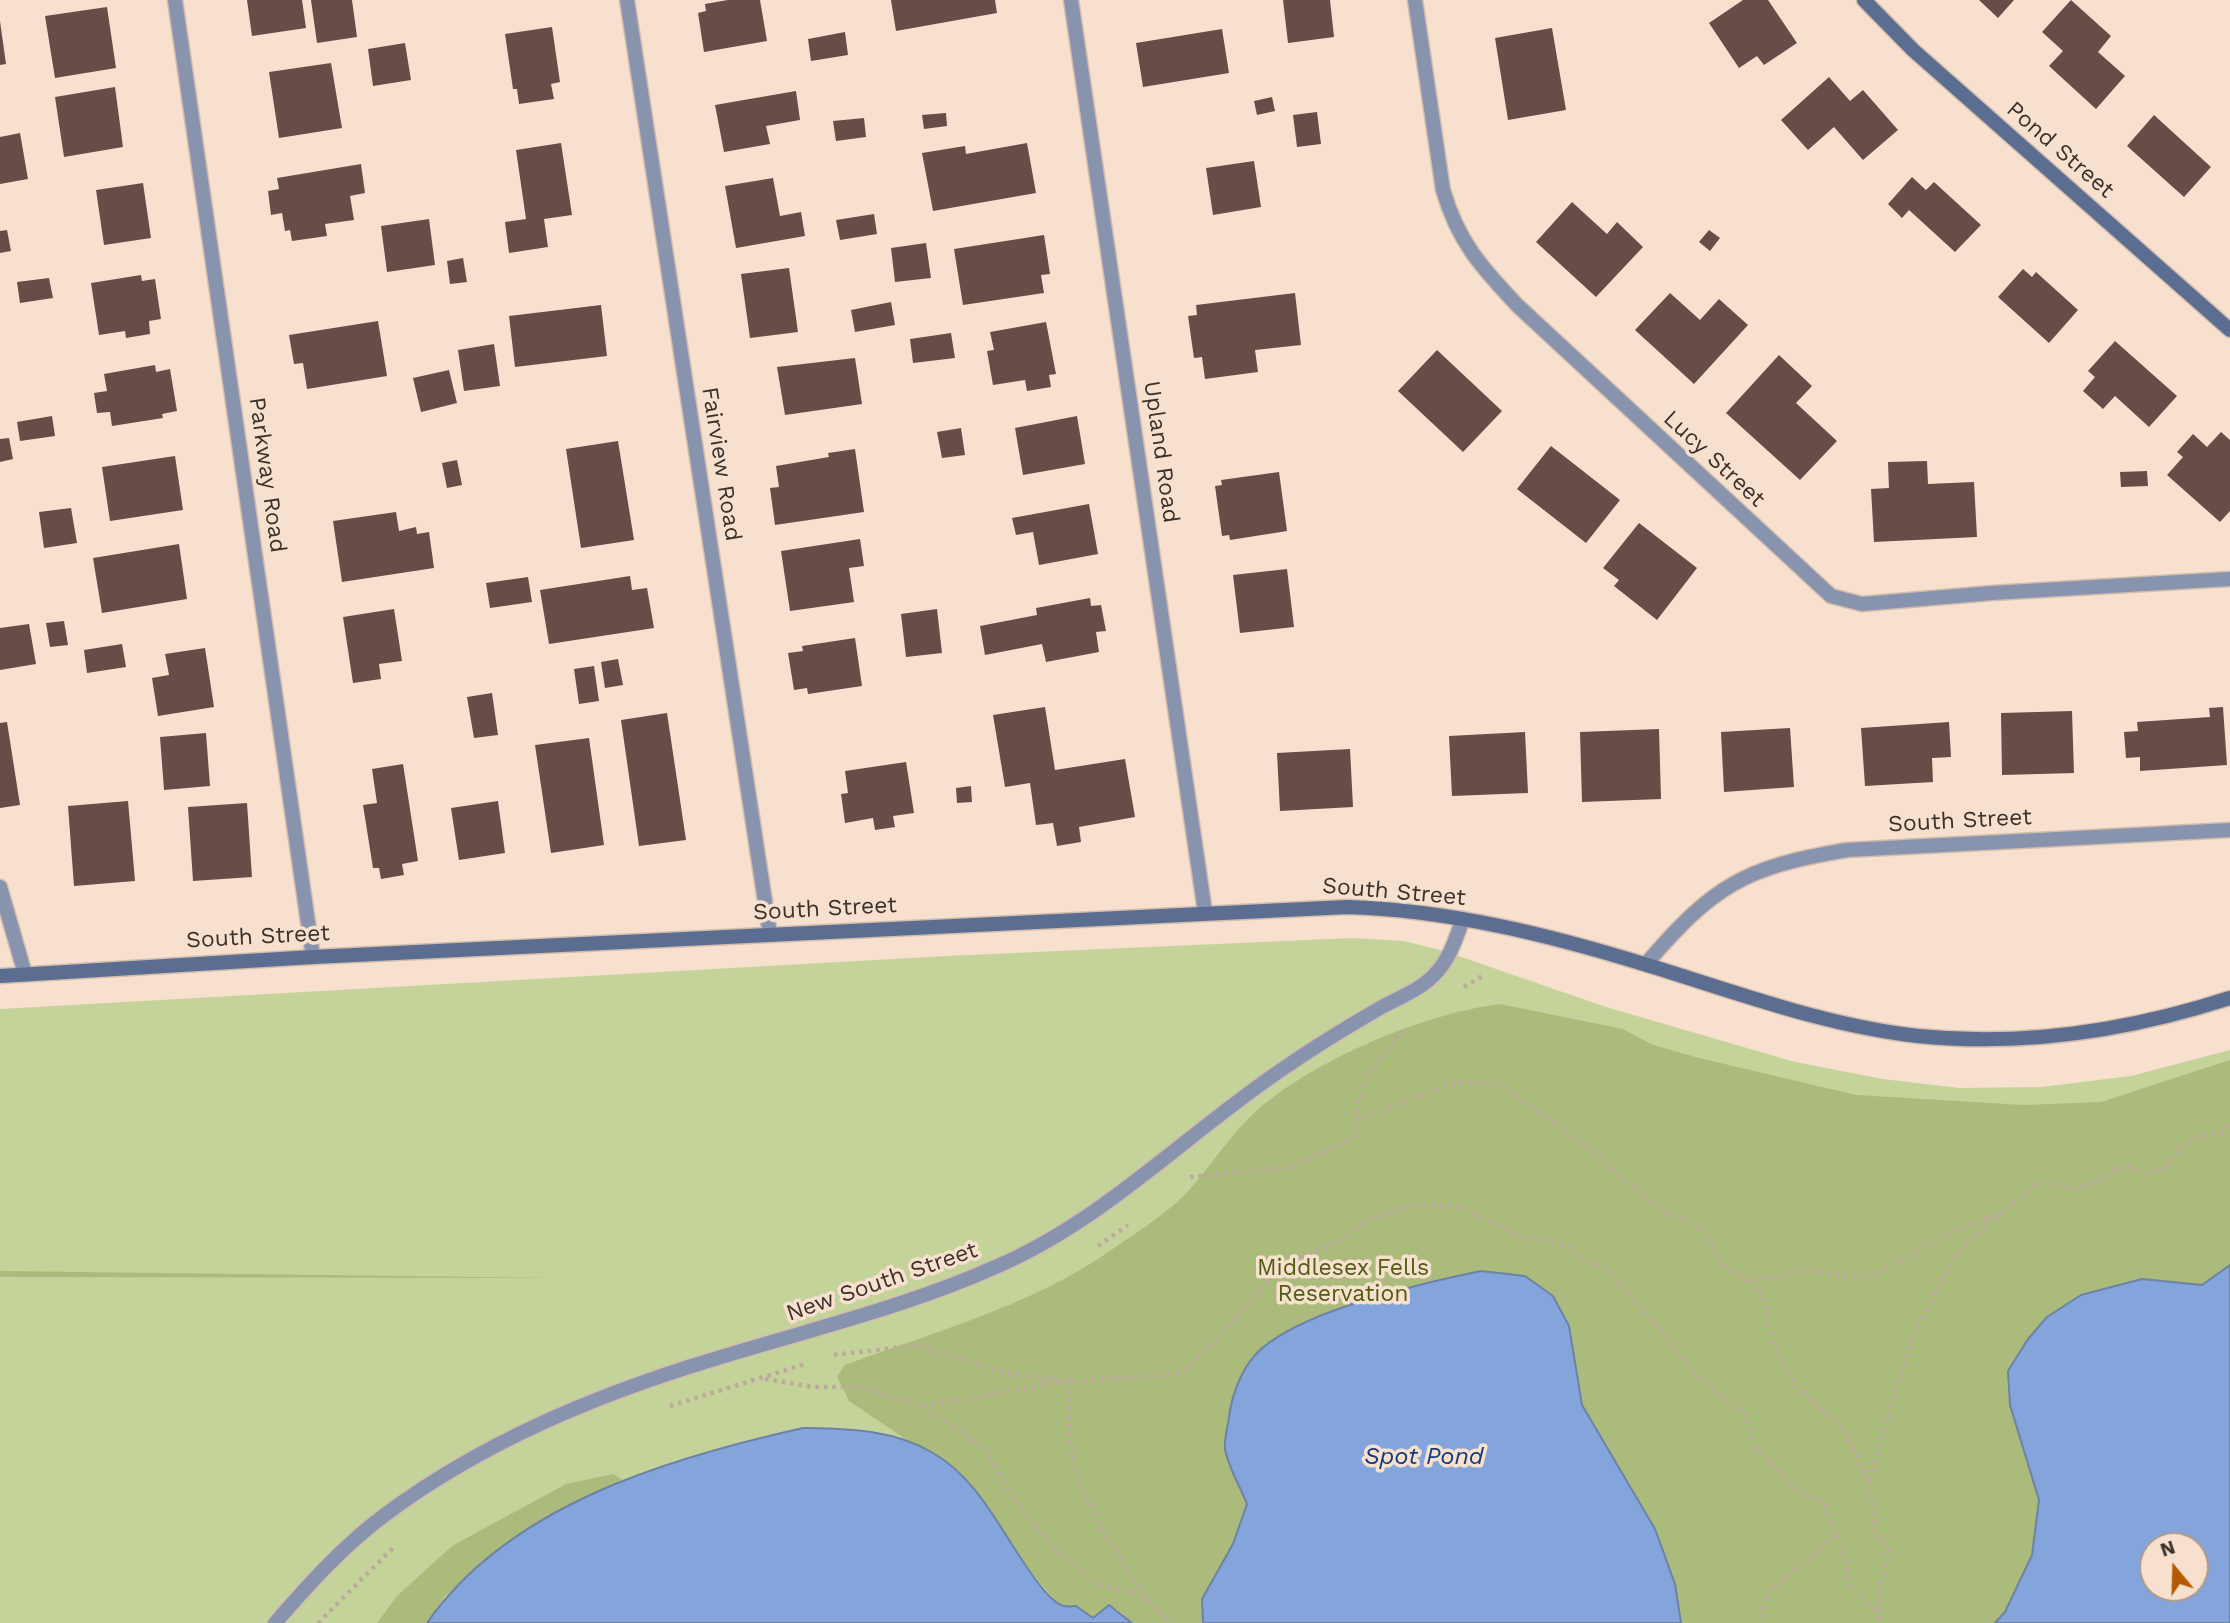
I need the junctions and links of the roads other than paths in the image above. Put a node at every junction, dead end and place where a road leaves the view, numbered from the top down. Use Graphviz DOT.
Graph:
graph roads {
  1 [pos="175,0"];
  2 [pos="627,0"];
  3 [pos="1071,0"];
  4 [pos="1415,0"];
  5 [pos="1864,0"];
  6 [pos="2230,330"];
  7 [pos="2230,579"];
  8 [pos="2230,830"];
  9 [pos="0,887"];
  10 [pos="1205,912"];
  11 [pos="4,914"];
  12 [pos="1463,919"];
  13 [pos="770,934"];
  14 [pos="313,957"];
  15 [pos="1646,964"];
  16 [pos="25,974"];
  17 [pos="0,976"];
  18 [pos="2230,998"];
  19 [pos="275,1623"];
  1 -- 14 [label="street, Parkway Road"];
  2 -- 13 [label="street, Fairview Road"];
  3 -- 10 [label="street, Upland Road"];
  4 -- 7 [label="street, Lucy Street"];
  5 -- 6 [label="main road, Pond Street"];
  8 -- 15 [label="street, South Street"];
  9 -- 11 [label="street"];
  10 -- 12 [label="main road, South Street"];
  10 -- 13 [label="main road, South Street"];
  11 -- 16 [label="street"];
  12 -- 15 [label="main road, South Street"];
  12 -- 19 [label="street, New South Street"];
  13 -- 14 [label="main road, South Street"];
  14 -- 16 [label="main road, South Street"];
  15 -- 18 [label="main road, South Street"];
  16 -- 17 [label="main road, South Street"];
}
